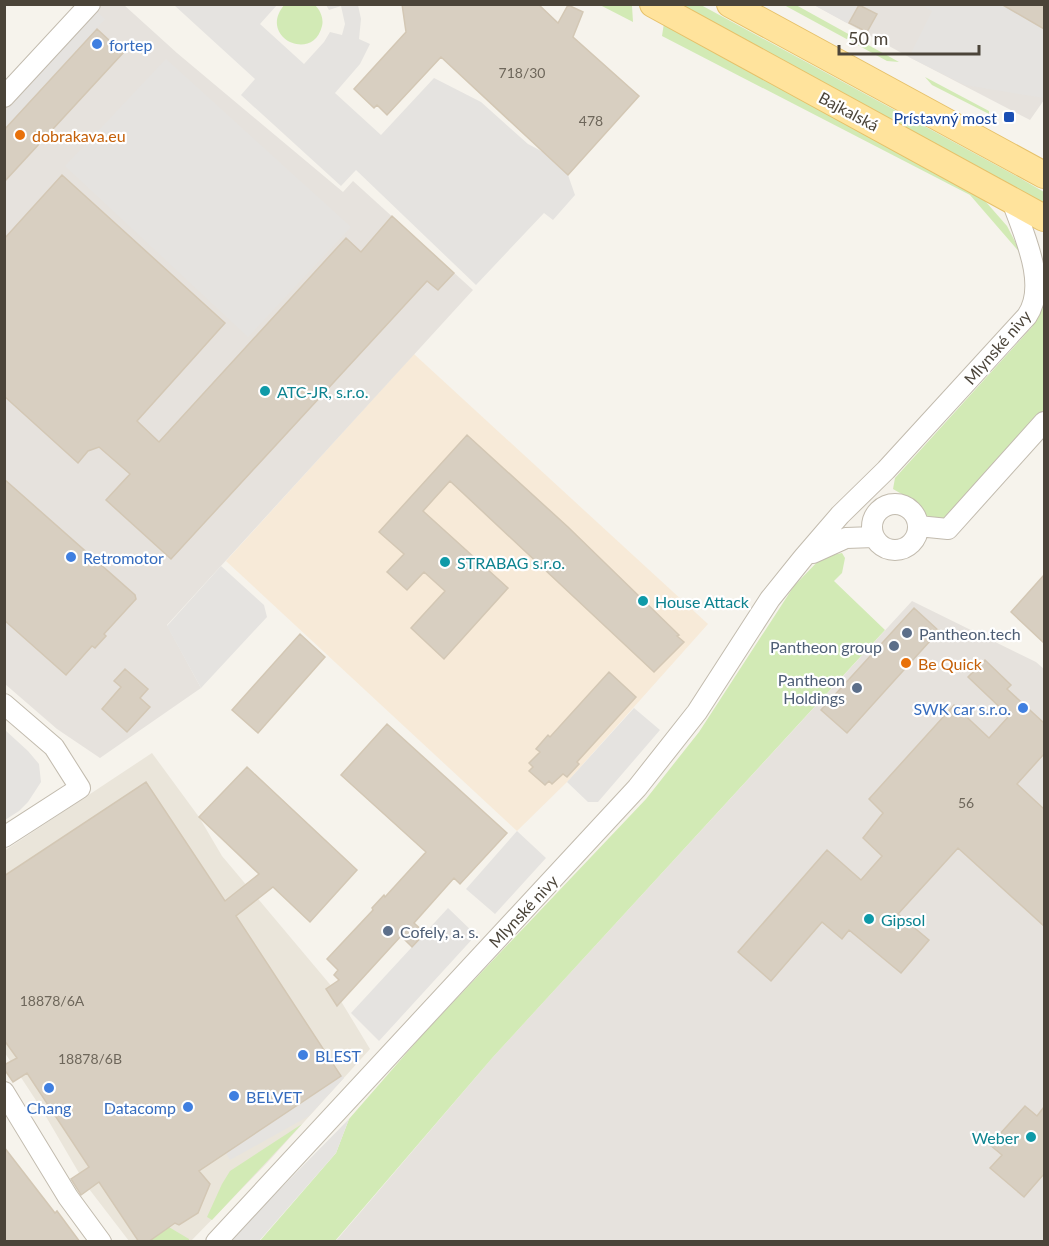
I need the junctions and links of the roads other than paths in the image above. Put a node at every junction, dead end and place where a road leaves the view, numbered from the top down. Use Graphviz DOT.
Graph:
graph roads {
  1 [pos="90,4"];
  2 [pos="653,4"];
  3 [pos="730,4"];
  4 [pos="4,98"];
  5 [pos="1044,175"];
  6 [pos="1011,198"];
  7 [pos="1044,218"];
  8 [pos="1044,422"];
  9 [pos="886,470"];
  10 [pos="840,515"];
  11 [pos="877,521"];
  12 [pos="918,526"];
  13 [pos="803,558"];
  14 [pos="4,704"];
  15 [pos="4,837"];
  16 [pos="4,1092"];
  17 [pos="101,1242"];
  18 [pos="216,1242"];
  1 -- 4 [label="street"];
  2 -- 6 [label="main road, Bajkalská"];
  3 -- 5 [label="main road"];
  6 -- 7 [label="main road, Bajkalská"];
  6 -- 9 [label="street, Mlynské nivy"];
  8 -- 12 [label="street"];
  9 -- 10 [label="street, Mlynské nivy"];
  9 -- 11 [label="street"];
  10 -- 11 [label="street, Mlynské nivy"];
  10 -- 13 [label="street, Mlynské nivy"];
  11 -- 12 [label="street, Mlynské nivy"];
  11 -- 12 [label="street, Mlynské nivy"];
  11 -- 13 [label="street, Mlynské nivy"];
  13 -- 18 [label="street, Mlynské nivy"];
  14 -- 15 [label="street"];
  16 -- 17 [label="street"];
}
